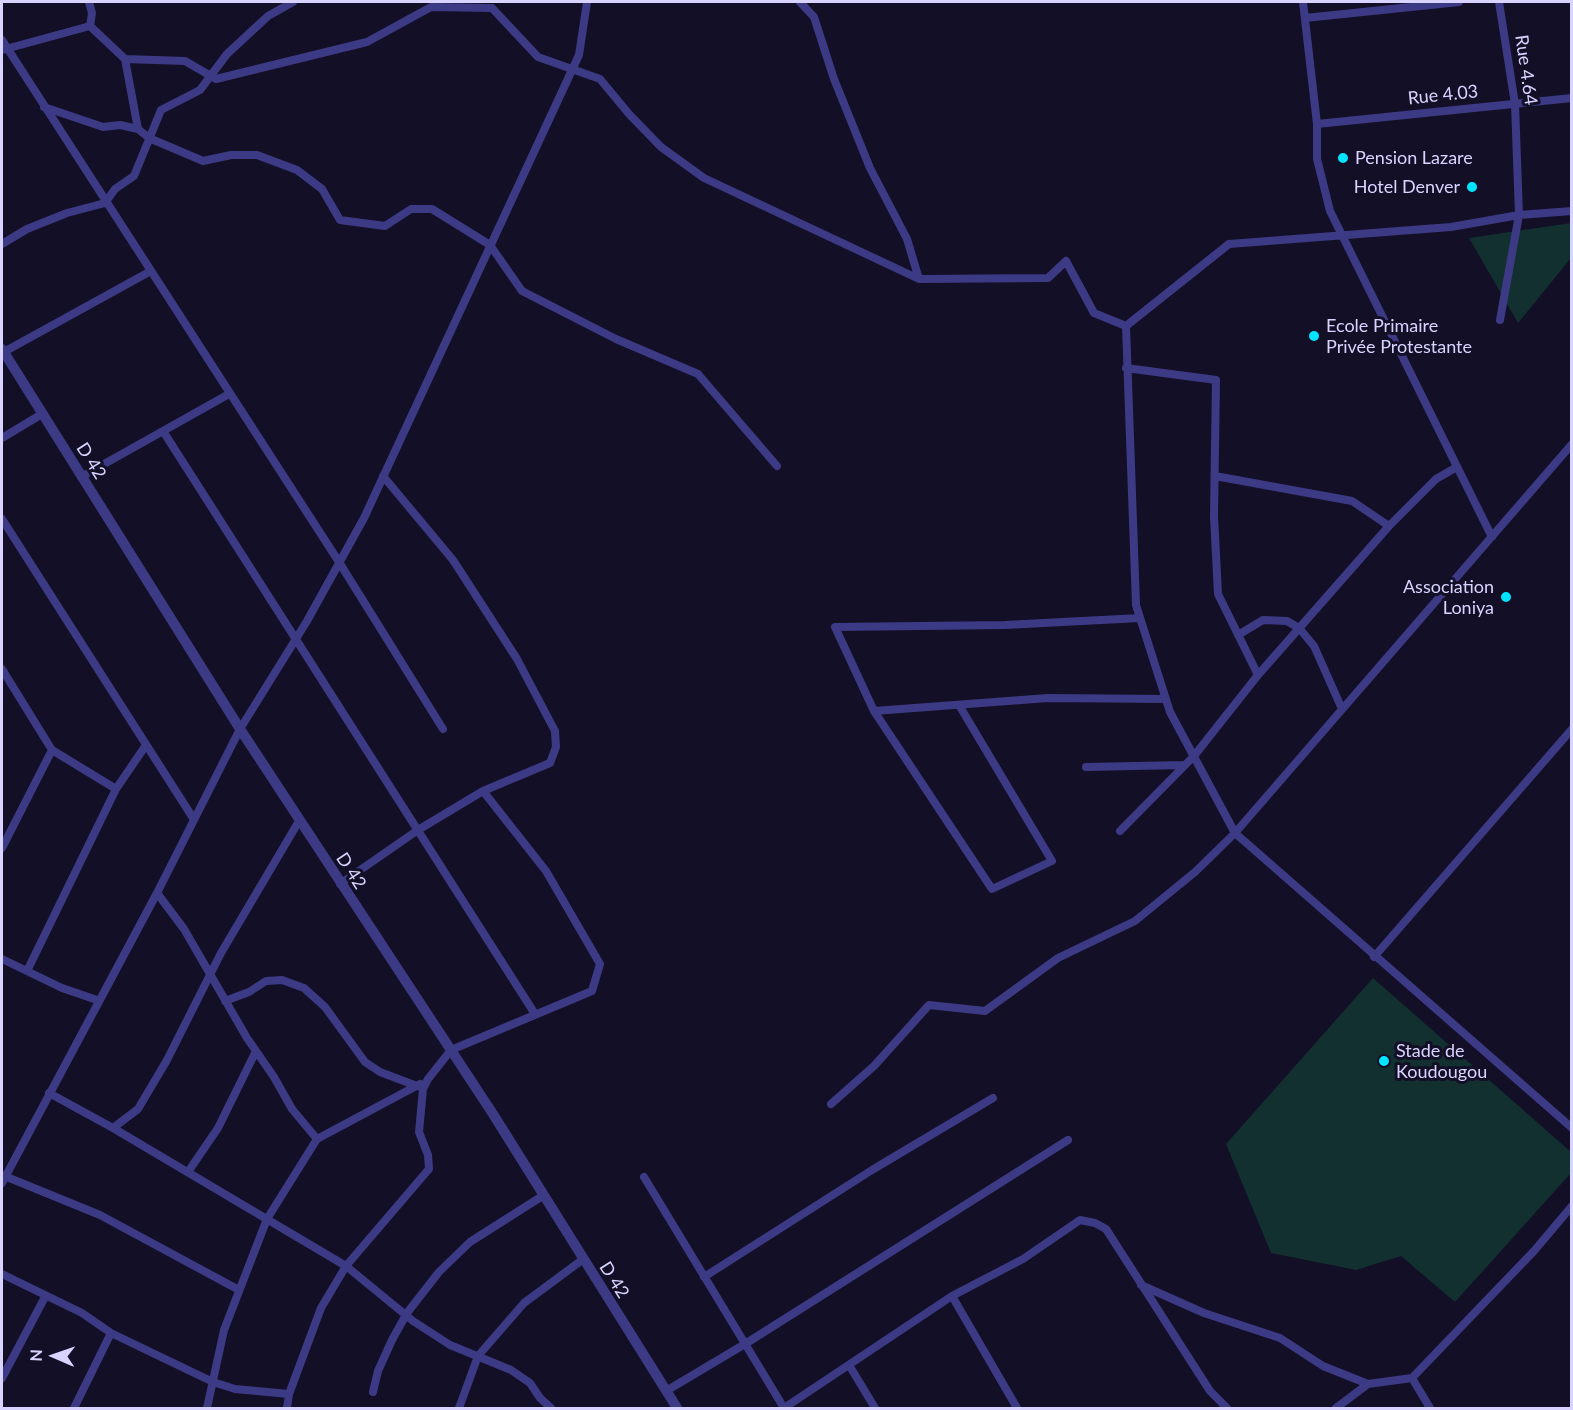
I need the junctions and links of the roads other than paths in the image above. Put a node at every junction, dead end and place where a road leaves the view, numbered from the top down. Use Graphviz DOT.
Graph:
graph roads {
  1 [pos="89,2"];
  2 [pos="293,2"];
  3 [pos="587,2"];
  4 [pos="801,2"];
  5 [pos="1303,2"];
  6 [pos="1460,2"];
  7 [pos="1499,2"];
  8 [pos="431,4"];
  9 [pos="1397,5"];
  10 [pos="1305,18"];
  11 [pos="90,26"];
  12 [pos="3,46"];
  13 [pos="125,59"];
  14 [pos="573,68"];
  15 [pos="209,75"];
  16 [pos="1572,98"];
  17 [pos="1515,104"];
  18 [pos="44,106"];
  19 [pos="1317,124"];
  20 [pos="138,129"];
  21 [pos="149,138"];
  22 [pos="105,203"];
  23 [pos="1572,211"];
  24 [pos="1519,215"];
  25 [pos="1341,235"];
  26 [pos="2,244"];
  27 [pos="490,245"];
  28 [pos="149,272"];
  29 [pos="919,279"];
  30 [pos="1500,320"];
  31 [pos="1126,327"];
  32 [pos="2,351"];
  33 [pos="1126,368"];
  34 [pos="229,394"];
  35 [pos="42,414"];
  36 [pos="163,431"];
  37 [pos="2,438"];
  38 [pos="1572,444"];
  39 [pos="777,466"];
  40 [pos="1457,467"];
  41 [pos="1215,476"];
  42 [pos="81,477"];
  43 [pos="383,477"];
  44 [pos="2,519"];
  45 [pos="1389,526"];
  46 [pos="1492,537"];
  47 [pos="339,562"];
  48 [pos="1140,618"];
  49 [pos="1299,628"];
  50 [pos="1238,635"];
  51 [pos="296,639"];
  52 [pos="2,669"];
  53 [pos="1258,675"];
  54 [pos="1166,699"];
  55 [pos="959,705"];
  56 [pos="1342,709"];
  57 [pos="874,711"];
  58 [pos="240,729"];
  59 [pos="443,729"];
  60 [pos="1572,729"];
  61 [pos="146,745"];
  62 [pos="52,750"];
  63 [pos="1194,756"];
  64 [pos="1184,765"];
  65 [pos="1086,767"];
  66 [pos="116,789"];
  67 [pos="483,791"];
  68 [pos="193,818"];
  69 [pos="299,821"];
  70 [pos="418,830"];
  71 [pos="1120,831"];
  72 [pos="1235,833"];
  73 [pos="3,842"];
  74 [pos="340,884"];
  75 [pos="157,893"];
  76 [pos="1374,957"];
  77 [pos="2,958"];
  78 [pos="27,971"];
  79 [pos="210,974"];
  80 [pos="98,1000"];
  81 [pos="225,1001"];
  82 [pos="535,1014"];
  83 [pos="451,1050"];
  84 [pos="256,1051"];
  85 [pos="428,1079"];
  86 [pos="417,1086"];
  87 [pos="49,1093"];
  88 [pos="993,1098"];
  89 [pos="831,1104"];
  90 [pos="113,1128"];
  91 [pos="1572,1128"];
  92 [pos="317,1139"];
  93 [pos="1068,1140"];
  94 [pos="188,1172"];
  95 [pos="644,1177"];
  96 [pos="3,1178"];
  97 [pos="544,1195"];
  98 [pos="1572,1206"];
  99 [pos="267,1219"];
  100 [pos="582,1260"];
  101 [pos="346,1266"];
  102 [pos="2,1274"];
  103 [pos="704,1277"];
  104 [pos="1141,1285"];
  105 [pos="239,1290"];
  106 [pos="952,1296"];
  107 [pos="45,1297"];
  108 [pos="407,1313"];
  109 [pos="111,1333"];
  110 [pos="745,1344"];
  111 [pos="478,1356"];
  112 [pos="849,1365"];
  113 [pos="2,1378"];
  114 [pos="1412,1378"];
  115 [pos="213,1382"];
  116 [pos="1368,1384"];
  117 [pos="666,1391"];
  118 [pos="373,1392"];
  119 [pos="289,1394"];
  120 [pos="540,1398"];
  121 [pos="74,1408"];
  122 [pos="207,1408"];
  123 [pos="287,1408"];
  124 [pos="459,1408"];
  125 [pos="536,1408"];
  126 [pos="551,1408"];
  127 [pos="677,1408"];
  128 [pos="784,1408"];
  129 [pos="875,1408"];
  130 [pos="1017,1408"];
  131 [pos="1227,1408"];
  132 [pos="1336,1408"];
  133 [pos="1430,1408"];
  1 -- 11 [label="street"];
  2 -- 15 [label="street"];
  3 -- 14 [label="street"];
  4 -- 29 [label="street"];
  5 -- 10 [label="street"];
  6 -- 9 [label="street"];
  7 -- 17 [label="street, Rue 4.64"];
  8 -- 14 [label="street"];
  8 -- 15 [label="street"];
  9 -- 10 [label="street"];
  10 -- 19 [label="street"];
  11 -- 12 [label="street"];
  11 -- 13 [label="street"];
  12 -- 18 [label="street"];
  13 -- 15 [label="street"];
  13 -- 20 [label="street"];
  14 -- 27 [label="street"];
  14 -- 29 [label="street"];
  15 -- 21 [label="street"];
  16 -- 17 [label="street, Rue 4.03"];
  17 -- 19 [label="street, Rue 4.03"];
  17 -- 24 [label="street, Rue 4.64"];
  18 -- 20 [label="street"];
  18 -- 22 [label="street"];
  19 -- 25 [label="street"];
  20 -- 21 [label="street"];
  21 -- 22 [label="street"];
  21 -- 27 [label="street"];
  22 -- 26 [label="street"];
  22 -- 28 [label="street"];
  23 -- 24 [label="street"];
  24 -- 25 [label="street"];
  24 -- 30 [label="street, Rue 4.64"];
  25 -- 31 [label="street"];
  25 -- 40 [label="street"];
  27 -- 39 [label="street"];
  27 -- 43 [label="street"];
  28 -- 32 [label="street"];
  28 -- 34 [label="street"];
  29 -- 31 [label="street"];
  31 -- 33 [label="street"];
  32 -- 35 [label="street, D 42 / D 42"];
  33 -- 41 [label="street"];
  33 -- 48 [label="street"];
  34 -- 36 [label="street"];
  34 -- 47 [label="street"];
  35 -- 37 [label="street"];
  35 -- 42 [label="street, D 42 / D 42"];
  36 -- 42 [label="street"];
  36 -- 51 [label="street"];
  38 -- 46 [label="street"];
  40 -- 45 [label="street"];
  40 -- 46 [label="street"];
  41 -- 45 [label="street"];
  41 -- 50 [label="street"];
  42 -- 58 [label="street, D 42 / D 42"];
  43 -- 47 [label="street"];
  43 -- 67 [label="street"];
  44 -- 61 [label="street"];
  45 -- 49 [label="street"];
  46 -- 56 [label="street"];
  47 -- 51 [label="street"];
  47 -- 59 [label="street"];
  48 -- 54 [label="street"];
  48 -- 57 [label="street"];
  49 -- 50 [label="street"];
  49 -- 53 [label="street"];
  49 -- 56 [label="street"];
  50 -- 53 [label="street"];
  51 -- 58 [label="street"];
  51 -- 70 [label="street"];
  52 -- 62 [label="street"];
  53 -- 63 [label="street"];
  54 -- 55 [label="street"];
  54 -- 63 [label="street"];
  55 -- 57 [label="street"];
  55 -- 57 [label="street"];
  56 -- 72 [label="street"];
  58 -- 68 [label="street"];
  58 -- 69 [label="street, D 42 / D 42"];
  60 -- 76 [label="street"];
  61 -- 66 [label="street"];
  61 -- 68 [label="street"];
  62 -- 66 [label="street"];
  62 -- 73 [label="street"];
  63 -- 64 [label="street"];
  63 -- 72 [label="street"];
  64 -- 65 [label="street"];
  64 -- 71 [label="street"];
  66 -- 78 [label="street"];
  67 -- 70 [label="street"];
  67 -- 82 [label="street"];
  68 -- 75 [label="street"];
  69 -- 74 [label="street, D 42 / D 42"];
  69 -- 79 [label="street"];
  70 -- 74 [label="street"];
  70 -- 82 [label="street"];
  72 -- 76 [label="street"];
  72 -- 89 [label="street"];
  74 -- 83 [label="street, D 42 / D 42"];
  75 -- 79 [label="street"];
  75 -- 80 [label="street"];
  76 -- 91 [label="street"];
  77 -- 78 [label="street"];
  78 -- 80 [label="street"];
  79 -- 81 [label="street"];
  79 -- 90 [label="street"];
  80 -- 87 [label="street"];
  81 -- 84 [label="street"];
  81 -- 86 [label="street"];
  82 -- 83 [label="street"];
  83 -- 85 [label="street"];
  83 -- 97 [label="street, D 42 / D 42"];
  84 -- 92 [label="street"];
  84 -- 94 [label="street"];
  85 -- 86 [label="street"];
  85 -- 101 [label="street"];
  86 -- 92 [label="street"];
  87 -- 90 [label="street"];
  87 -- 96 [label="street"];
  88 -- 103 [label="street"];
  90 -- 94 [label="street"];
  92 -- 99 [label="street"];
  93 -- 110 [label="street"];
  94 -- 99 [label="street"];
  95 -- 103 [label="street"];
  96 -- 105 [label="street"];
  97 -- 100 [label="street, D 42 / D 42"];
  97 -- 108 [label="street"];
  98 -- 114 [label="street"];
  99 -- 101 [label="street"];
  99 -- 105 [label="street"];
  100 -- 111 [label="street"];
  100 -- 117 [label="street, D 42 / D 42"];
  101 -- 108 [label="street"];
  101 -- 119 [label="street"];
  102 -- 107 [label="street"];
  103 -- 110 [label="street"];
  104 -- 106 [label="street"];
  104 -- 116 [label="street"];
  104 -- 131 [label="street"];
  105 -- 115 [label="street"];
  106 -- 112 [label="street"];
  106 -- 130 [label="street"];
  107 -- 109 [label="street"];
  107 -- 113 [label="street"];
  108 -- 111 [label="street"];
  108 -- 118 [label="street"];
  109 -- 115 [label="street"];
  109 -- 121 [label="street"];
  110 -- 117 [label="street"];
  110 -- 128 [label="street"];
  111 -- 120 [label="street"];
  111 -- 124 [label="street"];
  112 -- 128 [label="street"];
  112 -- 129 [label="street"];
  114 -- 116 [label="street"];
  114 -- 133 [label="street"];
  115 -- 119 [label="street"];
  115 -- 122 [label="street"];
  116 -- 132 [label="street"];
  117 -- 127 [label="street, D 42 / D 42"];
  119 -- 123 [label="street"];
  120 -- 125 [label="street"];
  120 -- 126 [label="street"];
}
